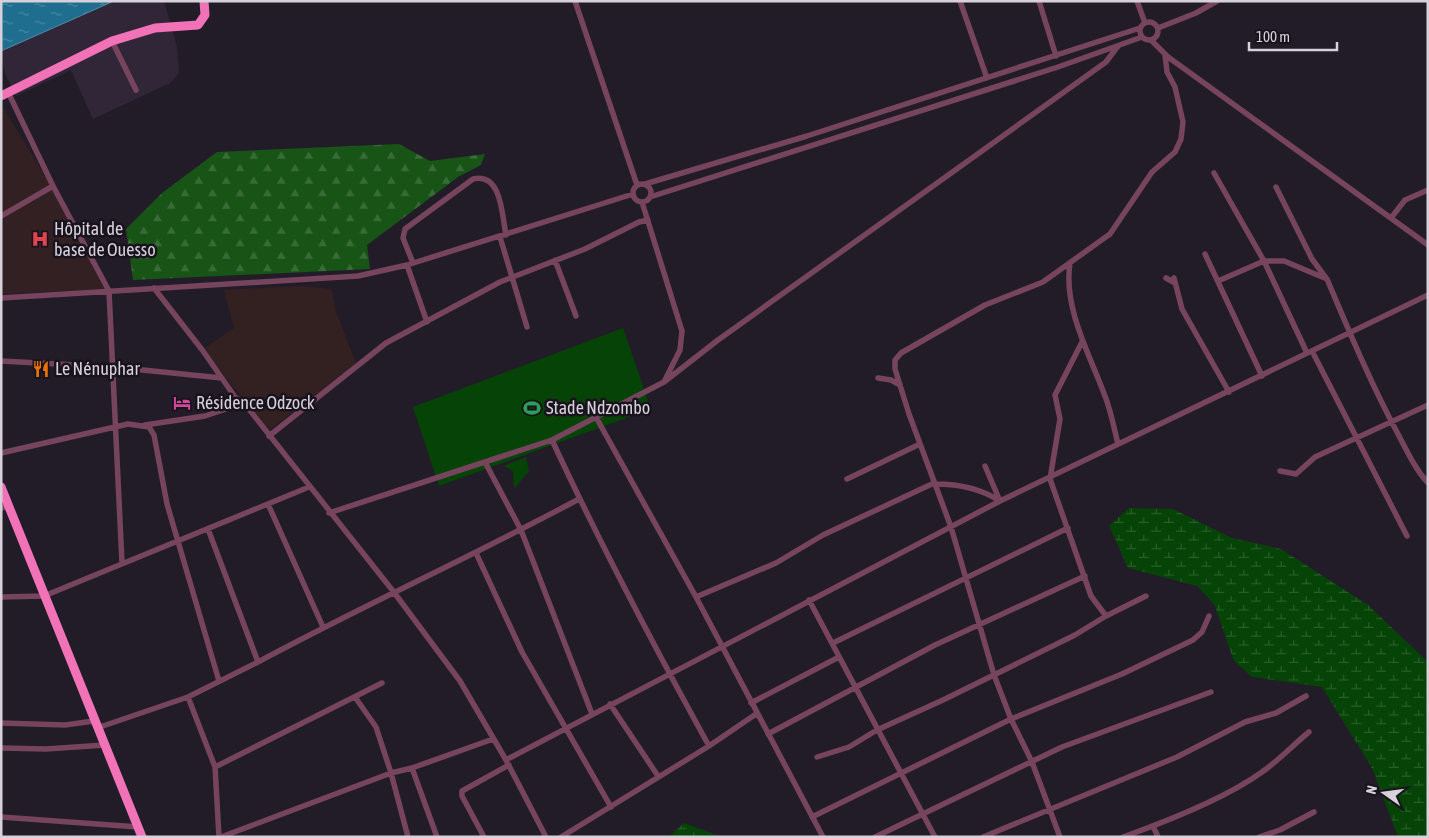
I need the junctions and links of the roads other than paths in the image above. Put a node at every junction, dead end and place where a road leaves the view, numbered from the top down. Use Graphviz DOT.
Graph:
graph roads {
  1 [pos="204,1"];
  2 [pos="575,1"];
  3 [pos="960,1"];
  4 [pos="1039,1"];
  5 [pos="1137,1"];
  6 [pos="1218,1"];
  7 [pos="1145,23"];
  8 [pos="1140,28"];
  9 [pos="1158,28"];
  10 [pos="1142,37"];
  11 [pos="112,40"];
  12 [pos="1151,40"];
  13 [pos="1118,46"];
  14 [pos="1165,55"];
  15 [pos="1056,56"];
  16 [pos="987,78"];
  17 [pos="136,90"];
  18 [pos="5,94"];
  19 [pos="1214,173"];
  20 [pos="645,184"];
  21 [pos="637,185"];
  22 [pos="53,186"];
  23 [pos="1276,187"];
  24 [pos="1428,190"];
  25 [pos="633,194"];
  26 [pos="650,197"];
  27 [pos="642,202"];
  28 [pos="1,216"];
  29 [pos="1392,218"];
  30 [pos="648,220"];
  31 [pos="503,236"];
  32 [pos="1427,243"];
  33 [pos="1205,254"];
  34 [pos="555,260"];
  35 [pos="1264,261"];
  36 [pos="1070,263"];
  37 [pos="410,264"];
  38 [pos="513,278"];
  39 [pos="1166,278"];
  40 [pos="1327,279"];
  41 [pos="1218,281"];
  42 [pos="154,288"];
  43 [pos="109,291"];
  44 [pos="1428,295"];
  45 [pos="1,298"];
  46 [pos="576,316"];
  47 [pos="427,322"];
  48 [pos="527,327"];
  49 [pos="1350,333"];
  50 [pos="1082,342"];
  51 [pos="1309,352"];
  52 [pos="1,361"];
  53 [pos="113,367"];
  54 [pos="1262,376"];
  55 [pos="222,378"];
  56 [pos="878,378"];
  57 [pos="664,382"];
  58 [pos="900,385"];
  59 [pos="1229,392"];
  60 [pos="244,403"];
  61 [pos="1428,405"];
  62 [pos="597,419"];
  63 [pos="1391,421"];
  64 [pos="145,425"];
  65 [pos="116,428"];
  66 [pos="269,436"];
  67 [pos="552,440"];
  68 [pos="1356,440"];
  69 [pos="920,444"];
  70 [pos="1118,444"];
  71 [pos="1,453"];
  72 [pos="486,464"];
  73 [pos="986,466"];
  74 [pos="1280,471"];
  75 [pos="847,479"];
  76 [pos="1050,479"];
  77 [pos="1428,483"];
  78 [pos="934,484"];
  79 [pos="1,487"];
  80 [pos="308,487"];
  81 [pos="579,498"];
  82 [pos="1000,501"];
  83 [pos="268,504"];
  84 [pos="5,507"];
  85 [pos="329,513"];
  86 [pos="950,527"];
  87 [pos="1068,528"];
  88 [pos="208,529"];
  89 [pos="521,530"];
  90 [pos="1407,536"];
  91 [pos="179,540"];
  92 [pos="476,553"];
  93 [pos="122,563"];
  94 [pos="1085,576"];
  95 [pos="964,578"];
  96 [pos="394,591"];
  97 [pos="44,596"];
  98 [pos="1146,596"];
  99 [pos="1,597"];
  100 [pos="696,597"];
  101 [pos="809,600"];
  102 [pos="1106,616"];
  103 [pos="1209,616"];
  104 [pos="978,626"];
  105 [pos="323,627"];
  106 [pos="833,643"];
  107 [pos="721,647"];
  108 [pos="839,657"];
  109 [pos="258,662"];
  110 [pos="669,673"];
  111 [pos="994,675"];
  112 [pos="219,681"];
  113 [pos="382,683"];
  114 [pos="855,688"];
  115 [pos="1211,692"];
  116 [pos="1306,696"];
  117 [pos="188,697"];
  118 [pos="355,697"];
  119 [pos="751,703"];
  120 [pos="610,704"];
  121 [pos="592,714"];
  122 [pos="756,714"];
  123 [pos="1011,719"];
  124 [pos="1,723"];
  125 [pos="96,724"];
  126 [pos="565,728"];
  127 [pos="877,730"];
  128 [pos="1309,732"];
  129 [pos="768,734"];
  130 [pos="493,739"];
  131 [pos="105,745"];
  132 [pos="709,746"];
  133 [pos="1,748"];
  134 [pos="817,757"];
  135 [pos="507,762"];
  136 [pos="1032,762"];
  137 [pos="215,767"];
  138 [pos="412,768"];
  139 [pos="391,773"];
  140 [pos="901,773"];
  141 [pos="658,776"];
  142 [pos="611,808"];
  143 [pos="1050,809"];
  144 [pos="1314,812"];
  145 [pos="922,813"];
  146 [pos="1,817"];
  147 [pos="812,817"];
  148 [pos="1153,826"];
  149 [pos="138,827"];
  150 [pos="1280,830"];
  151 [pos="142,837"];
  152 [pos="220,837"];
  153 [pos="408,837"];
  154 [pos="437,837"];
  155 [pos="484,837"];
  156 [pos="546,837"];
  157 [pos="561,837"];
  158 [pos="823,837"];
  159 [pos="875,837"];
  160 [pos="935,837"];
  161 [pos="983,837"];
  162 [pos="1060,837"];
  163 [pos="1123,837"];
  164 [pos="1158,837"];
  165 [pos="1259,837"];
  166 [pos="1283,837"];
  1 -- 11 [label="highway"];
  2 -- 21 [label="street"];
  3 -- 16 [label="street"];
  4 -- 15 [label="street"];
  5 -- 7 [label="street"];
  6 -- 9 [label="street"];
  7 -- 8 [label="street"];
  7 -- 9 [label="street"];
  8 -- 10 [label="street"];
  8 -- 15 [label="street"];
  9 -- 12 [label="street"];
  10 -- 12 [label="street"];
  10 -- 13 [label="street"];
  11 -- 17 [label="street"];
  11 -- 18 [label="highway"];
  12 -- 14 [label="street"];
  13 -- 26 [label="street"];
  13 -- 57 [label="street"];
  14 -- 29 [label="street"];
  14 -- 36 [label="street"];
  15 -- 16 [label="street"];
  16 -- 20 [label="street"];
  18 -- 22 [label="street"];
  19 -- 35 [label="street"];
  20 -- 21 [label="street"];
  20 -- 26 [label="street"];
  21 -- 25 [label="street"];
  22 -- 28 [label="street"];
  22 -- 43 [label="street"];
  23 -- 40 [label="street"];
  24 -- 29 [label="street"];
  25 -- 27 [label="street"];
  25 -- 31 [label="street"];
  26 -- 27 [label="street"];
  27 -- 30 [label="street"];
  29 -- 32 [label="street"];
  30 -- 34 [label="street"];
  30 -- 57 [label="street"];
  31 -- 37 [label="street"];
  31 -- 37 [label="street"];
  31 -- 38 [label="street"];
  33 -- 41 [label="street"];
  34 -- 38 [label="street"];
  34 -- 46 [label="street"];
  35 -- 40 [label="street"];
  35 -- 41 [label="street"];
  35 -- 51 [label="street"];
  36 -- 50 [label="street"];
  36 -- 58 [label="street"];
  37 -- 42 [label="street"];
  37 -- 47 [label="street"];
  38 -- 47 [label="street"];
  38 -- 48 [label="street"];
  39 -- 59 [label="street"];
  40 -- 49 [label="street"];
  41 -- 54 [label="street"];
  42 -- 43 [label="street"];
  42 -- 55 [label="street"];
  43 -- 45 [label="street"];
  43 -- 53 [label="street"];
  44 -- 49 [label="street"];
  47 -- 66 [label="street"];
  49 -- 51 [label="street"];
  49 -- 63 [label="street"];
  50 -- 70 [label="street"];
  50 -- 76 [label="street"];
  51 -- 54 [label="street"];
  51 -- 68 [label="street"];
  52 -- 53 [label="street"];
  53 -- 55 [label="street"];
  53 -- 65 [label="street"];
  54 -- 59 [label="street"];
  55 -- 60 [label="street"];
  56 -- 58 [label="street"];
  57 -- 62 [label="street"];
  58 -- 69 [label="street"];
  59 -- 70 [label="street"];
  60 -- 64 [label="street"];
  60 -- 66 [label="street"];
  61 -- 63 [label="street"];
  62 -- 67 [label="street"];
  62 -- 100 [label="street"];
  63 -- 68 [label="street"];
  63 -- 77 [label="street"];
  64 -- 65 [label="street"];
  64 -- 91 [label="street"];
  65 -- 71 [label="street"];
  65 -- 93 [label="street"];
  66 -- 80 [label="street"];
  67 -- 72 [label="street"];
  67 -- 81 [label="street"];
  68 -- 74 [label="street"];
  68 -- 90 [label="street"];
  69 -- 75 [label="street"];
  69 -- 78 [label="street"];
  70 -- 76 [label="street"];
  72 -- 85 [label="street"];
  72 -- 89 [label="street"];
  73 -- 82 [label="street"];
  76 -- 82 [label="street"];
  76 -- 87 [label="street"];
  78 -- 82 [label="street"];
  78 -- 86 [label="street"];
  78 -- 100 [label="street"];
  79 -- 84 [label="highway"];
  80 -- 83 [label="street"];
  80 -- 85 [label="street"];
  81 -- 89 [label="street"];
  81 -- 110 [label="street"];
  82 -- 86 [label="street"];
  83 -- 88 [label="street"];
  83 -- 105 [label="street"];
  84 -- 97 [label="highway"];
  85 -- 96 [label="street"];
  86 -- 95 [label="street"];
  86 -- 101 [label="street"];
  87 -- 94 [label="street"];
  87 -- 95 [label="street"];
  88 -- 91 [label="street"];
  88 -- 109 [label="street"];
  89 -- 92 [label="street"];
  89 -- 121 [label="street"];
  91 -- 93 [label="street"];
  91 -- 112 [label="street"];
  92 -- 96 [label="street"];
  92 -- 126 [label="street"];
  93 -- 97 [label="street"];
  94 -- 102 [label="street"];
  94 -- 104 [label="street"];
  95 -- 104 [label="street"];
  95 -- 106 [label="street"];
  96 -- 105 [label="street"];
  96 -- 130 [label="street"];
  97 -- 99 [label="street"];
  97 -- 125 [label="highway"];
  98 -- 102 [label="street"];
  100 -- 107 [label="street"];
  101 -- 106 [label="street"];
  101 -- 107 [label="street"];
  102 -- 111 [label="street"];
  103 -- 123 [label="street"];
  104 -- 111 [label="street"];
  104 -- 114 [label="street"];
  105 -- 109 [label="street"];
  106 -- 108 [label="street"];
  107 -- 110 [label="street"];
  107 -- 119 [label="street"];
  108 -- 114 [label="street"];
  108 -- 119 [label="street"];
  109 -- 112 [label="street"];
  110 -- 120 [label="street"];
  110 -- 132 [label="street"];
  111 -- 123 [label="street"];
  111 -- 127 [label="street"];
  112 -- 117 [label="street"];
  113 -- 118 [label="street"];
  114 -- 127 [label="street"];
  114 -- 129 [label="street"];
  115 -- 136 [label="street"];
  116 -- 143 [label="street"];
  117 -- 125 [label="street"];
  117 -- 137 [label="street"];
  118 -- 137 [label="street"];
  118 -- 139 [label="street"];
  119 -- 122 [label="street"];
  120 -- 121 [label="street"];
  120 -- 141 [label="street"];
  121 -- 126 [label="street"];
  122 -- 129 [label="street"];
  122 -- 132 [label="street"];
  123 -- 136 [label="street"];
  123 -- 140 [label="street"];
  124 -- 125 [label="street"];
  125 -- 131 [label="highway"];
  126 -- 135 [label="street"];
  126 -- 142 [label="street"];
  127 -- 134 [label="street"];
  127 -- 140 [label="street"];
  128 -- 148 [label="street"];
  129 -- 147 [label="street"];
  130 -- 135 [label="street"];
  130 -- 138 [label="street"];
  131 -- 133 [label="street"];
  131 -- 149 [label="highway"];
  132 -- 141 [label="street"];
  135 -- 155 [label="street"];
  135 -- 156 [label="street"];
  136 -- 143 [label="street"];
  136 -- 145 [label="street"];
  137 -- 152 [label="street"];
  138 -- 139 [label="street"];
  138 -- 154 [label="street"];
  139 -- 152 [label="street"];
  139 -- 153 [label="street"];
  140 -- 145 [label="street"];
  140 -- 147 [label="street"];
  141 -- 142 [label="street"];
  142 -- 157 [label="street"];
  143 -- 161 [label="street"];
  143 -- 162 [label="street"];
  144 -- 150 [label="street"];
  145 -- 159 [label="street"];
  145 -- 160 [label="street"];
  146 -- 149 [label="street"];
  147 -- 158 [label="street"];
  148 -- 163 [label="street"];
  148 -- 164 [label="street"];
  149 -- 151 [label="highway"];
  150 -- 165 [label="street"];
  150 -- 166 [label="street"];
}
